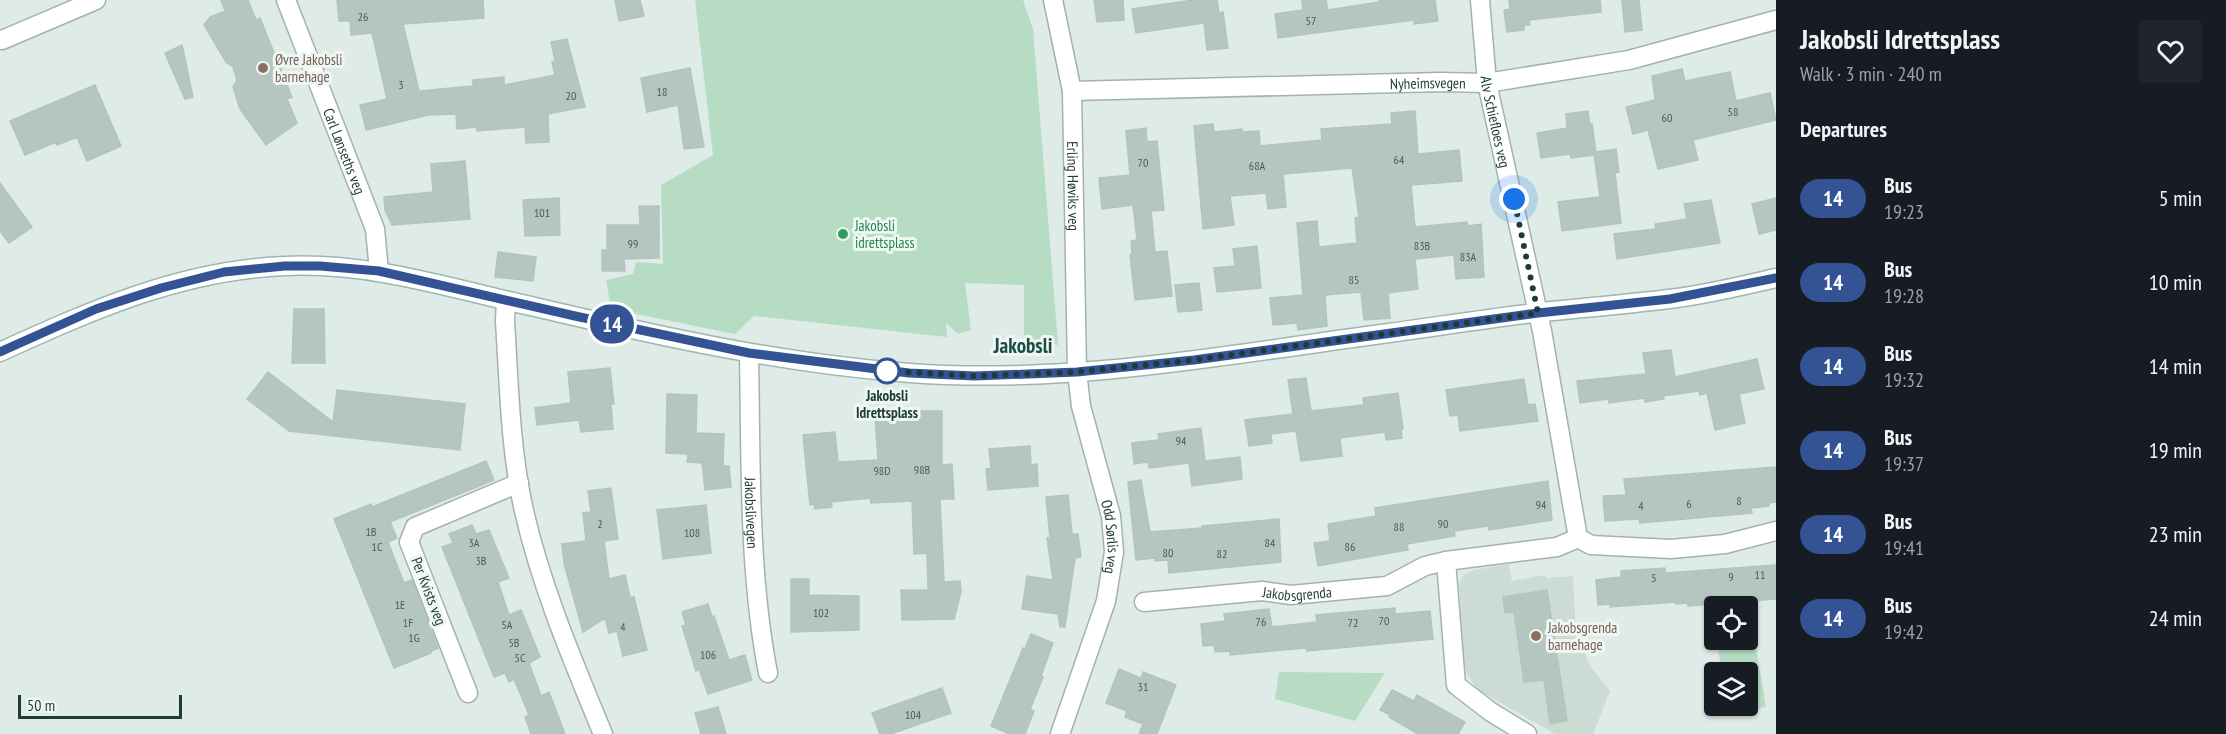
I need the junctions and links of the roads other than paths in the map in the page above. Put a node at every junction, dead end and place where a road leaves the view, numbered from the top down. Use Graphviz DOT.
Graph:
graph roads {
  1 [pos="96,0"];
  2 [pos="286,0"];
  3 [pos="1053,0"];
  4 [pos="1480,0"];
  5 [pos="1776,20"];
  6 [pos="2,40"];
  7 [pos="1487,83"];
  8 [pos="1072,91"];
  9 [pos="379,271"];
  10 [pos="1776,278"];
  11 [pos="506,301"];
  12 [pos="1538,313"];
  13 [pos="0,352"];
  14 [pos="749,353"];
  15 [pos="1077,372"];
  16 [pos="519,483"];
  17 [pos="1776,531"];
  18 [pos="1578,538"];
  19 [pos="1446,561"];
  20 [pos="1144,602"];
  21 [pos="768,672"];
  22 [pos="468,693"];
  23 [pos="603,734"];
  24 [pos="1060,734"];
  25 [pos="1527,734"];
  1 -- 6 [label="street"];
  2 -- 9 [label="street, Carl Lønseths veg"];
  3 -- 8 [label="street, Erling Høviks veg"];
  4 -- 7 [label="street, Alv Schiefloes veg"];
  5 -- 7 [label="street, Nyheimsvegen"];
  7 -- 8 [label="street, Nyheimsvegen"];
  7 -- 12 [label="street, Alv Schiefloes veg"];
  8 -- 15 [label="street, Erling Høviks veg"];
  9 -- 11 [label="street"];
  9 -- 13 [label="street"];
  10 -- 12 [label="street"];
  11 -- 14 [label="street"];
  11 -- 16 [label="street"];
  12 -- 15 [label="street"];
  12 -- 18 [label="street"];
  14 -- 15 [label="street"];
  14 -- 21 [label="street, Jakobslivegen"];
  15 -- 24 [label="street, Odd Sørlis veg"];
  16 -- 22 [label="street, Per Kvists veg"];
  16 -- 23 [label="street"];
  17 -- 18 [label="street"];
  18 -- 19 [label="street, Jakobsgrenda"];
  19 -- 20 [label="street, Jakobsgrenda"];
  19 -- 25 [label="street"];
}
